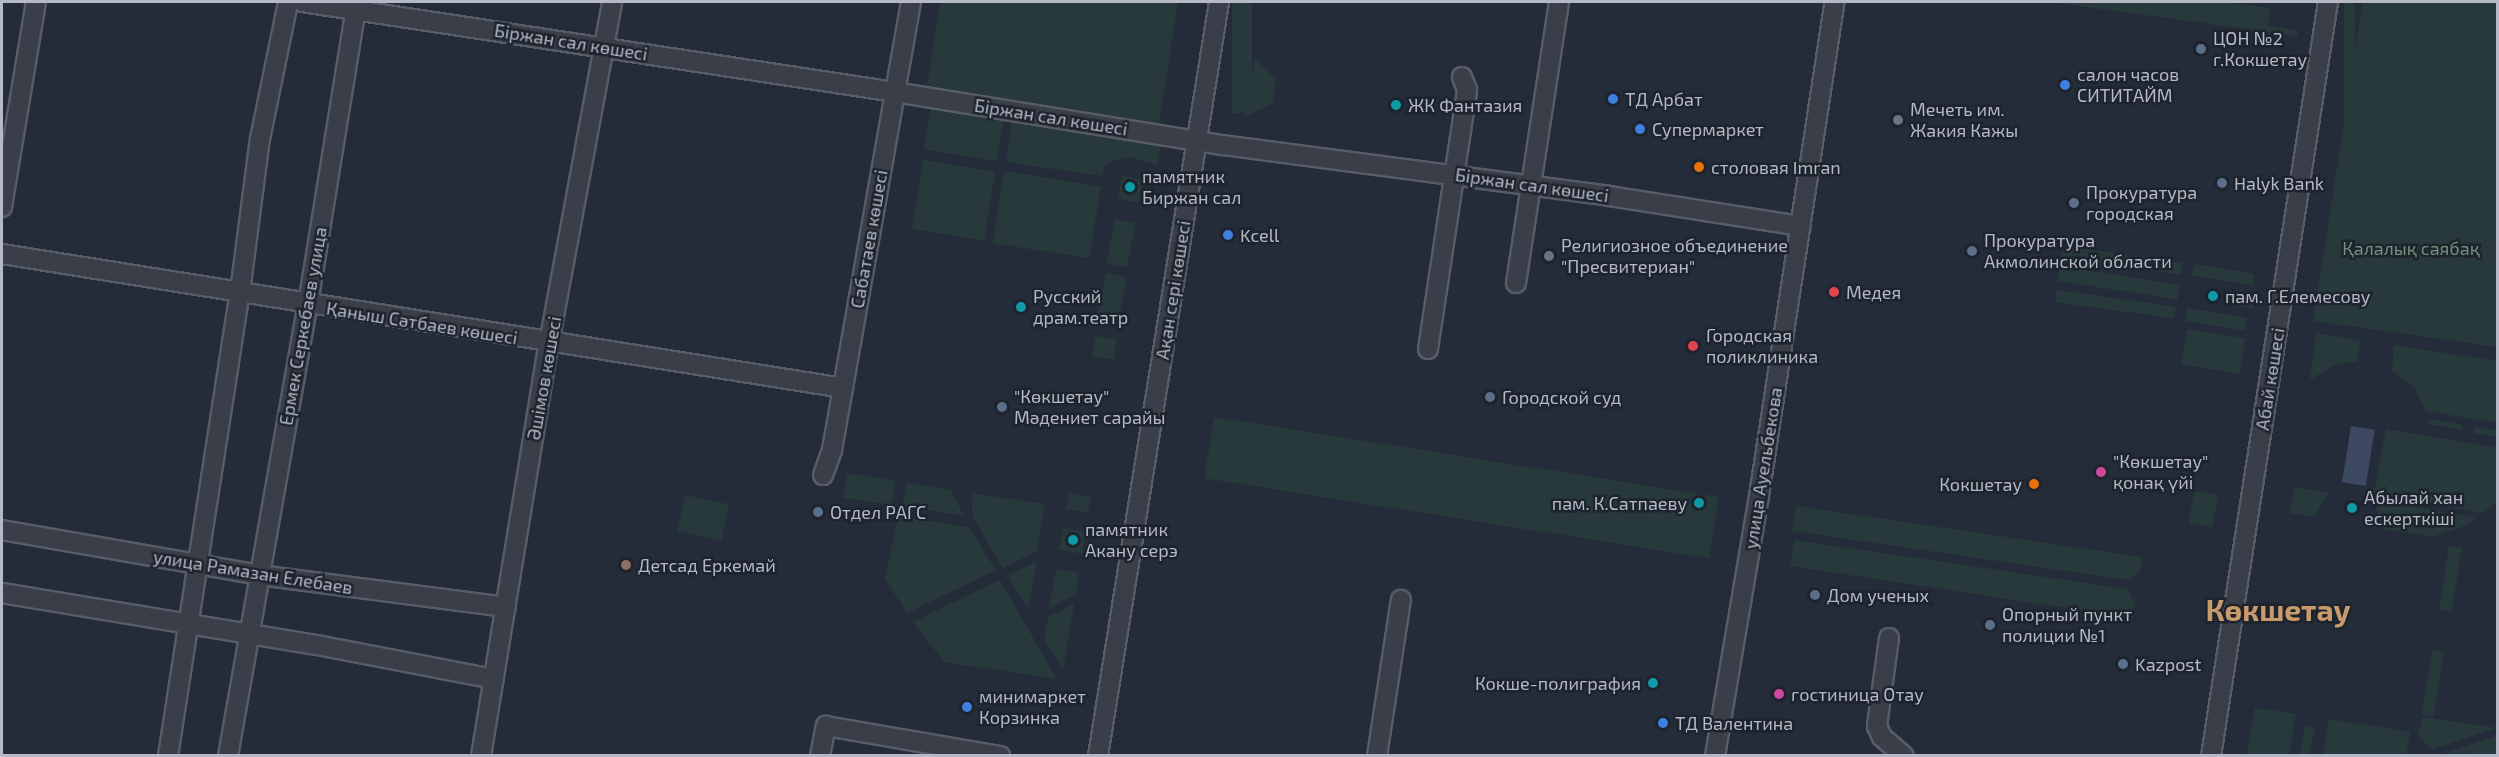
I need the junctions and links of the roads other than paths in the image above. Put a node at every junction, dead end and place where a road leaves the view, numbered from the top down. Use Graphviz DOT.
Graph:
graph roads {
  1 [pos="36,2"];
  2 [pos="288,2"];
  3 [pos="302,2"];
  4 [pos="612,2"];
  5 [pos="911,2"];
  6 [pos="1220,2"];
  7 [pos="1559,2"];
  8 [pos="1835,2"];
  9 [pos="2328,2"];
  10 [pos="356,6"];
  11 [pos="604,48"];
  12 [pos="1462,76"];
  13 [pos="895,92"];
  14 [pos="1197,140"];
  15 [pos="1455,175"];
  16 [pos="1529,185"];
  17 [pos="2,207"];
  18 [pos="1801,226"];
  19 [pos="2,254"];
  20 [pos="1516,283"];
  21 [pos="240,292"];
  22 [pos="308,304"];
  23 [pos="549,343"];
  24 [pos="1428,349"];
  25 [pos="843,388"];
  26 [pos="823,476"];
  27 [pos="2,530"];
  28 [pos="197,564"];
  29 [pos="259,575"];
  30 [pos="2,593"];
  31 [pos="1401,600"];
  32 [pos="506,607"];
  33 [pos="189,624"];
  34 [pos="248,634"];
  35 [pos="1890,638"];
  36 [pos="494,679"];
  37 [pos="168,756"];
  38 [pos="228,756"];
  39 [pos="481,756"];
  40 [pos="820,756"];
  41 [pos="1000,756"];
  42 [pos="1098,756"];
  43 [pos="1377,756"];
  44 [pos="1715,756"];
  45 [pos="1904,756"];
  46 [pos="2211,756"];
  1 -- 17 [label="street"];
  2 -- 21 [label="street"];
  3 -- 10 [label="street, Біржан сал көшесі"];
  4 -- 11 [label="street, Әшімов көшесі"];
  5 -- 13 [label="street, Сабатаев көшесі"];
  6 -- 14 [label="street, Ақан сері көшесі"];
  7 -- 16 [label="street"];
  8 -- 18 [label="street, улица Ауельбекова"];
  9 -- 46 [label="street, Абай көшесі"];
  10 -- 11 [label="street, Біржан сал көшесі"];
  10 -- 22 [label="street, Ермек Серкебаев улица"];
  11 -- 13 [label="street, Біржан сал көшесі"];
  11 -- 23 [label="street, Әшімов көшесі"];
  12 -- 15 [label="street"];
  13 -- 14 [label="street, Біржан сал көшесі"];
  13 -- 25 [label="street, Сабатаев көшесі"];
  14 -- 15 [label="street, Біржан сал көшесі"];
  14 -- 42 [label="street, Ақан сері көшесі"];
  15 -- 16 [label="street, Біржан сал көшесі"];
  15 -- 24 [label="street"];
  16 -- 18 [label="street, Біржан сал көшесі"];
  16 -- 20 [label="street"];
  18 -- 44 [label="street, улица Ауельбекова"];
  19 -- 21 [label="street, Қаныш Сәтбаев көшесі"];
  21 -- 22 [label="street, Қаныш Сәтбаев көшесі"];
  21 -- 28 [label="street"];
  22 -- 23 [label="street, Қаныш Сәтбаев көшесі"];
  22 -- 29 [label="street, Ермек Серкебаев улица"];
  23 -- 25 [label="street, Қаныш Сәтбаев көшесі"];
  23 -- 32 [label="street, Әшімов көшесі"];
  25 -- 26 [label="street, Сабатаев көшесі"];
  27 -- 28 [label="street, улица Рамазан Елебаев"];
  28 -- 29 [label="street, улица Рамазан Елебаев"];
  28 -- 33 [label="street"];
  29 -- 32 [label="street, улица Рамазан Елебаев"];
  29 -- 34 [label="street, Ермек Серкебаев улица"];
  30 -- 33 [label="street"];
  31 -- 43 [label="street"];
  32 -- 36 [label="street, Әшімов көшесі"];
  33 -- 34 [label="street"];
  33 -- 37 [label="street"];
  34 -- 36 [label="street"];
  34 -- 38 [label="street, Ермек Серкебаев улица"];
  35 -- 45 [label="street"];
  36 -- 39 [label="street, Әшімов көшесі"];
  40 -- 41 [label="street"];
}
